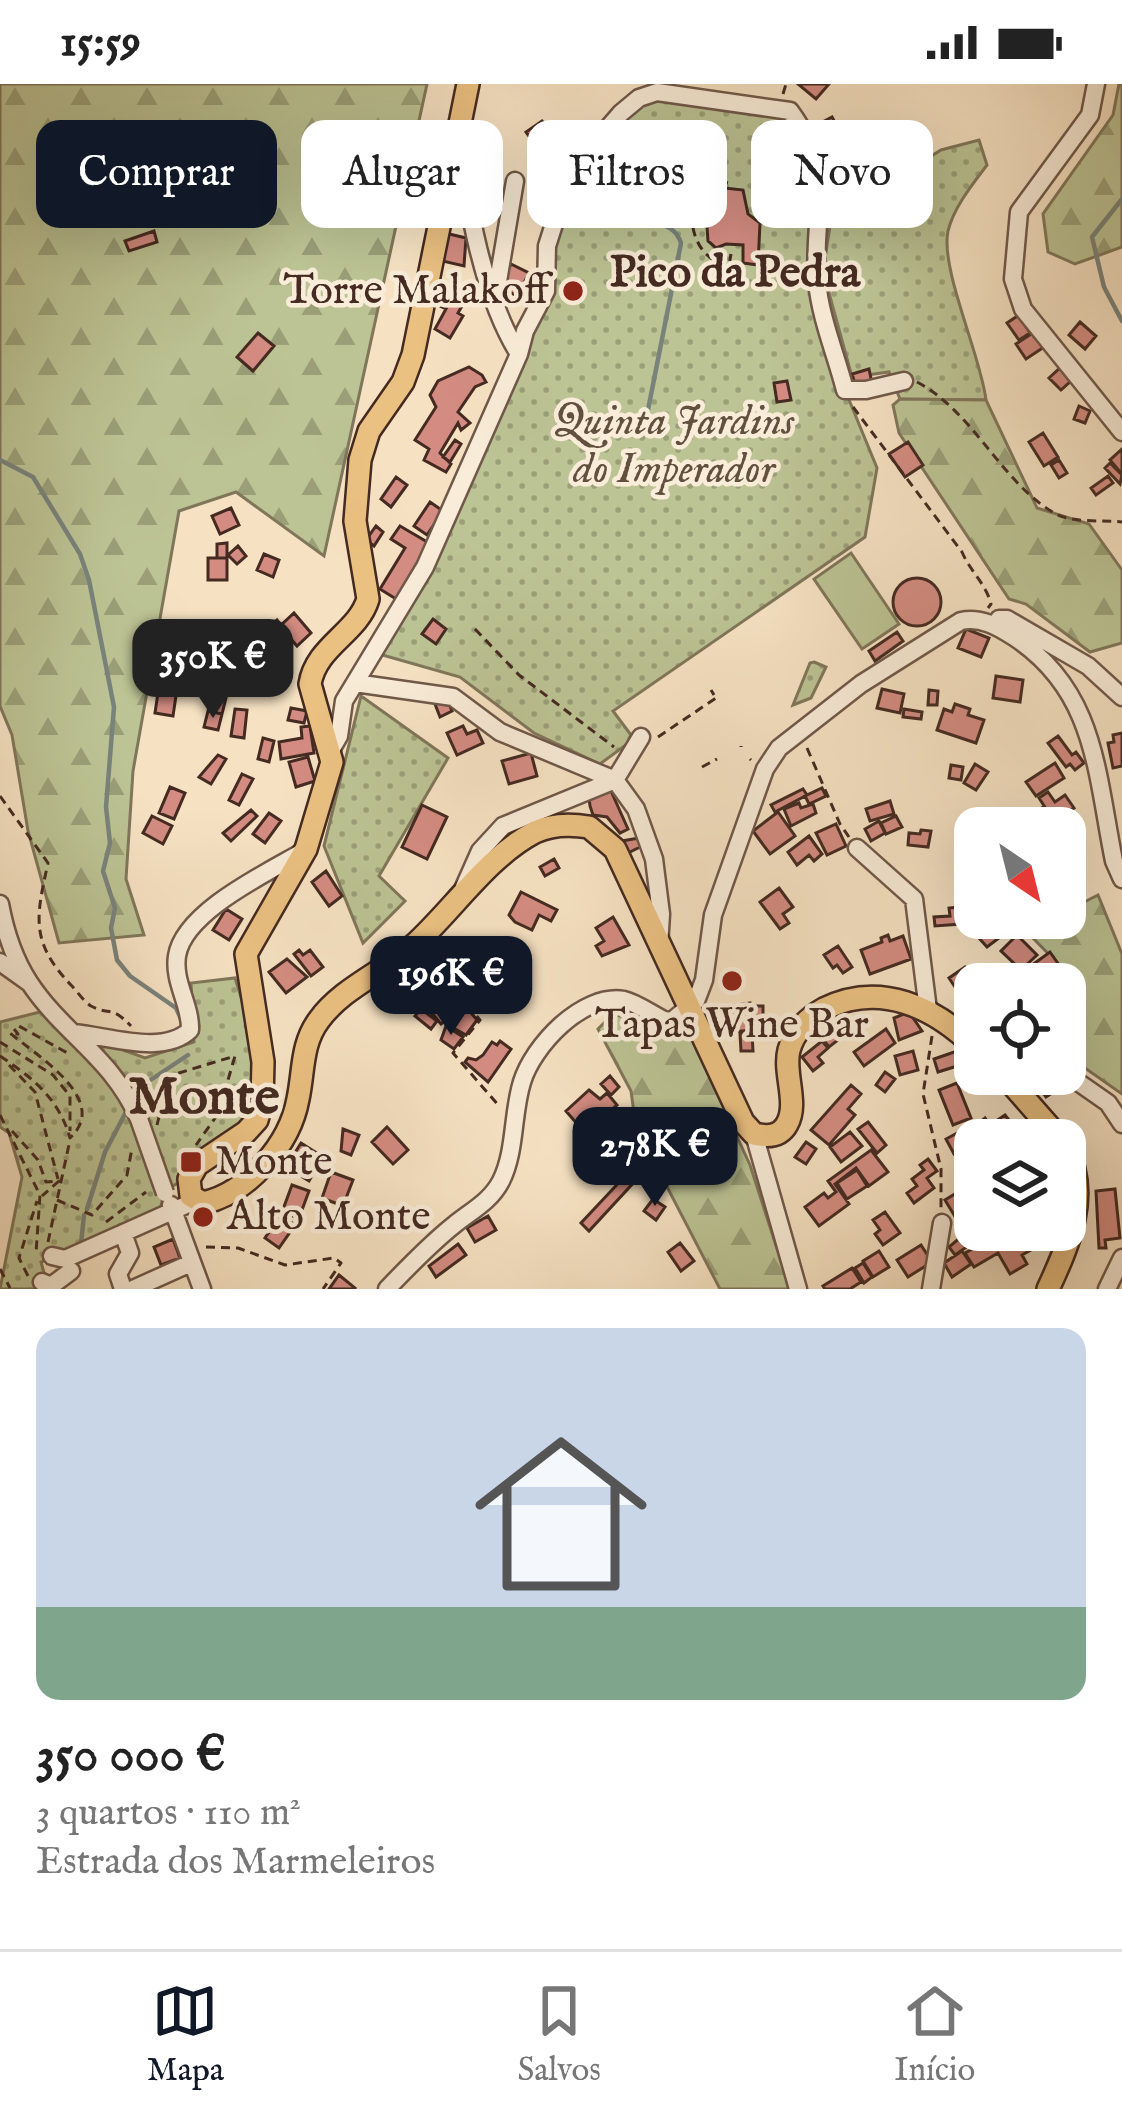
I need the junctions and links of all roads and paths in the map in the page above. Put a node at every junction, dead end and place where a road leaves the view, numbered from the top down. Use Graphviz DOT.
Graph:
graph roads {
  1 [pos="468,84"];
  2 [pos="1096,84"];
  3 [pos="462,114"];
  4 [pos="515,182"];
  5 [pos="728,183"];
  6 [pos="731,254"];
  7 [pos="494,306"];
  8 [pos="519,354"];
  9 [pos="904,381"];
  10 [pos="845,390"];
  11 [pos="1122,432"];
  12 [pos="1122,522"];
  13 [pos="981,620"];
  14 [pos="475,628"];
  15 [pos="355,683"];
  16 [pos="714,694"];
  17 [pos="1122,697"];
  18 [pos="800,731"];
  19 [pos="646,736"];
  20 [pos="331,750"];
  21 [pos="716,759"];
  22 [pos="627,762"];
  23 [pos="702,767"];
  24 [pos="615,781"];
  25 [pos="0,796"];
  26 [pos="857,848"];
  27 [pos="306,849"];
  28 [pos="1122,879"];
  29 [pos="458,902"];
  30 [pos="0,904"];
  31 [pos="414,946"];
  32 [pos="659,947"];
  33 [pos="0,962"];
  34 [pos="29,983"];
  35 [pos="688,1008"];
  36 [pos="928,1010"];
  37 [pos="954,1026"];
  38 [pos="134,1029"];
  39 [pos="74,1033"];
  40 [pos="0,1042"];
  41 [pos="79,1054"];
  42 [pos="0,1057"];
  43 [pos="1086,1087"];
  44 [pos="1021,1095"];
  45 [pos="0,1114"];
  46 [pos="515,1114"];
  47 [pos="1042,1119"];
  48 [pos="6,1124"];
  49 [pos="143,1124"];
  50 [pos="1122,1124"];
  51 [pos="754,1134"];
  52 [pos="70,1138"];
  53 [pos="133,1142"];
  54 [pos="191,1151"];
  55 [pos="59,1181"];
  56 [pos="157,1191"];
  57 [pos="40,1195"];
  58 [pos="57,1200"];
  59 [pos="183,1214"];
  60 [pos="37,1215"];
  61 [pos="941,1223"];
  62 [pos="102,1225"];
  63 [pos="123,1233"];
  64 [pos="1064,1251"];
  65 [pos="194,1254"];
  66 [pos="1122,1258"];
  67 [pos="67,1268"];
  68 [pos="0,1269"];
  69 [pos="38,1285"];
  70 [pos="10,1289"];
  71 [pos="123,1289"];
  72 [pos="133,1289"];
  73 [pos="202,1289"];
  74 [pos="323,1289"];
  75 [pos="387,1289"];
  76 [pos="798,1289"];
  77 [pos="931,1289"];
  78 [pos="1048,1289"];
  79 [pos="1107,1289"];
  1 -- 3 [label="main road"];
  2 -- 11 [label="street"];
  3 -- 7 [label="street"];
  3 -- 20 [label="main road"];
  4 -- 7 [label="street"];
  5 -- 6 [label="path"];
  7 -- 8 [label="street"];
  8 -- 10 [label="street"];
  8 -- 15 [label="street"];
  9 -- 10 [label="street"];
  9 -- 12 [label="path"];
  10 -- 13 [label="path"];
  13 -- 17 [label="street"];
  13 -- 18 [label="street"];
  13 -- 28 [label="street"];
  14 -- 22 [label="path"];
  15 -- 20 [label="street"];
  15 -- 24 [label="street"];
  16 -- 19 [label="path"];
  18 -- 26 [label="path"];
  18 -- 35 [label="street"];
  19 -- 22 [label="street"];
  20 -- 27 [label="main road"];
  21 -- 23 [label="path"];
  22 -- 24 [label="street"];
  24 -- 29 [label="street"];
  24 -- 32 [label="street"];
  25 -- 38 [label="path"];
  26 -- 36 [label="street"];
  27 -- 39 [label="street"];
  27 -- 59 [label="main road"];
  29 -- 31 [label="main road"];
  29 -- 32 [label="main road"];
  30 -- 34 [label="street"];
  31 -- 46 [label="path"];
  31 -- 59 [label="main road"];
  32 -- 35 [label="main road"];
  33 -- 34 [label="street"];
  34 -- 39 [label="street"];
  35 -- 46 [label="street"];
  35 -- 51 [label="main road"];
  36 -- 37 [label="main road"];
  36 -- 51 [label="main road"];
  36 -- 61 [label="path"];
  39 -- 49 [label="street"];
  40 -- 52 [label="path"];
  41 -- 52 [label="path"];
  42 -- 52 [label="path"];
  42 -- 55 [label="path"];
  43 -- 50 [label="street"];
  44 -- 47 [label="main road"];
  45 -- 48 [label="path"];
  46 -- 75 [label="street"];
  48 -- 55 [label="path"];
  48 -- 57 [label="path"];
  49 -- 54 [label="path"];
  49 -- 56 [label="street, bridge"];
  51 -- 76 [label="street"];
  52 -- 55 [label="path"];
  53 -- 58 [label="path"];
  55 -- 58 [label="path"];
  55 -- 60 [label="path"];
  56 -- 59 [label="street"];
  56 -- 62 [label="path"];
  57 -- 60 [label="path"];
  57 -- 69 [label="path"];
  58 -- 67 [label="path"];
  59 -- 63 [label="street"];
  59 -- 65 [label="street"];
  60 -- 69 [label="path"];
  61 -- 77 [label="street"];
  63 -- 67 [label="street"];
  63 -- 71 [label="street"];
  64 -- 78 [label="main road"];
  65 -- 72 [label="street"];
  65 -- 73 [label="street"];
  65 -- 74 [label="path"];
  66 -- 79 [label="street"];
  67 -- 69 [label="street"];
  68 -- 70 [label="path"];
}
